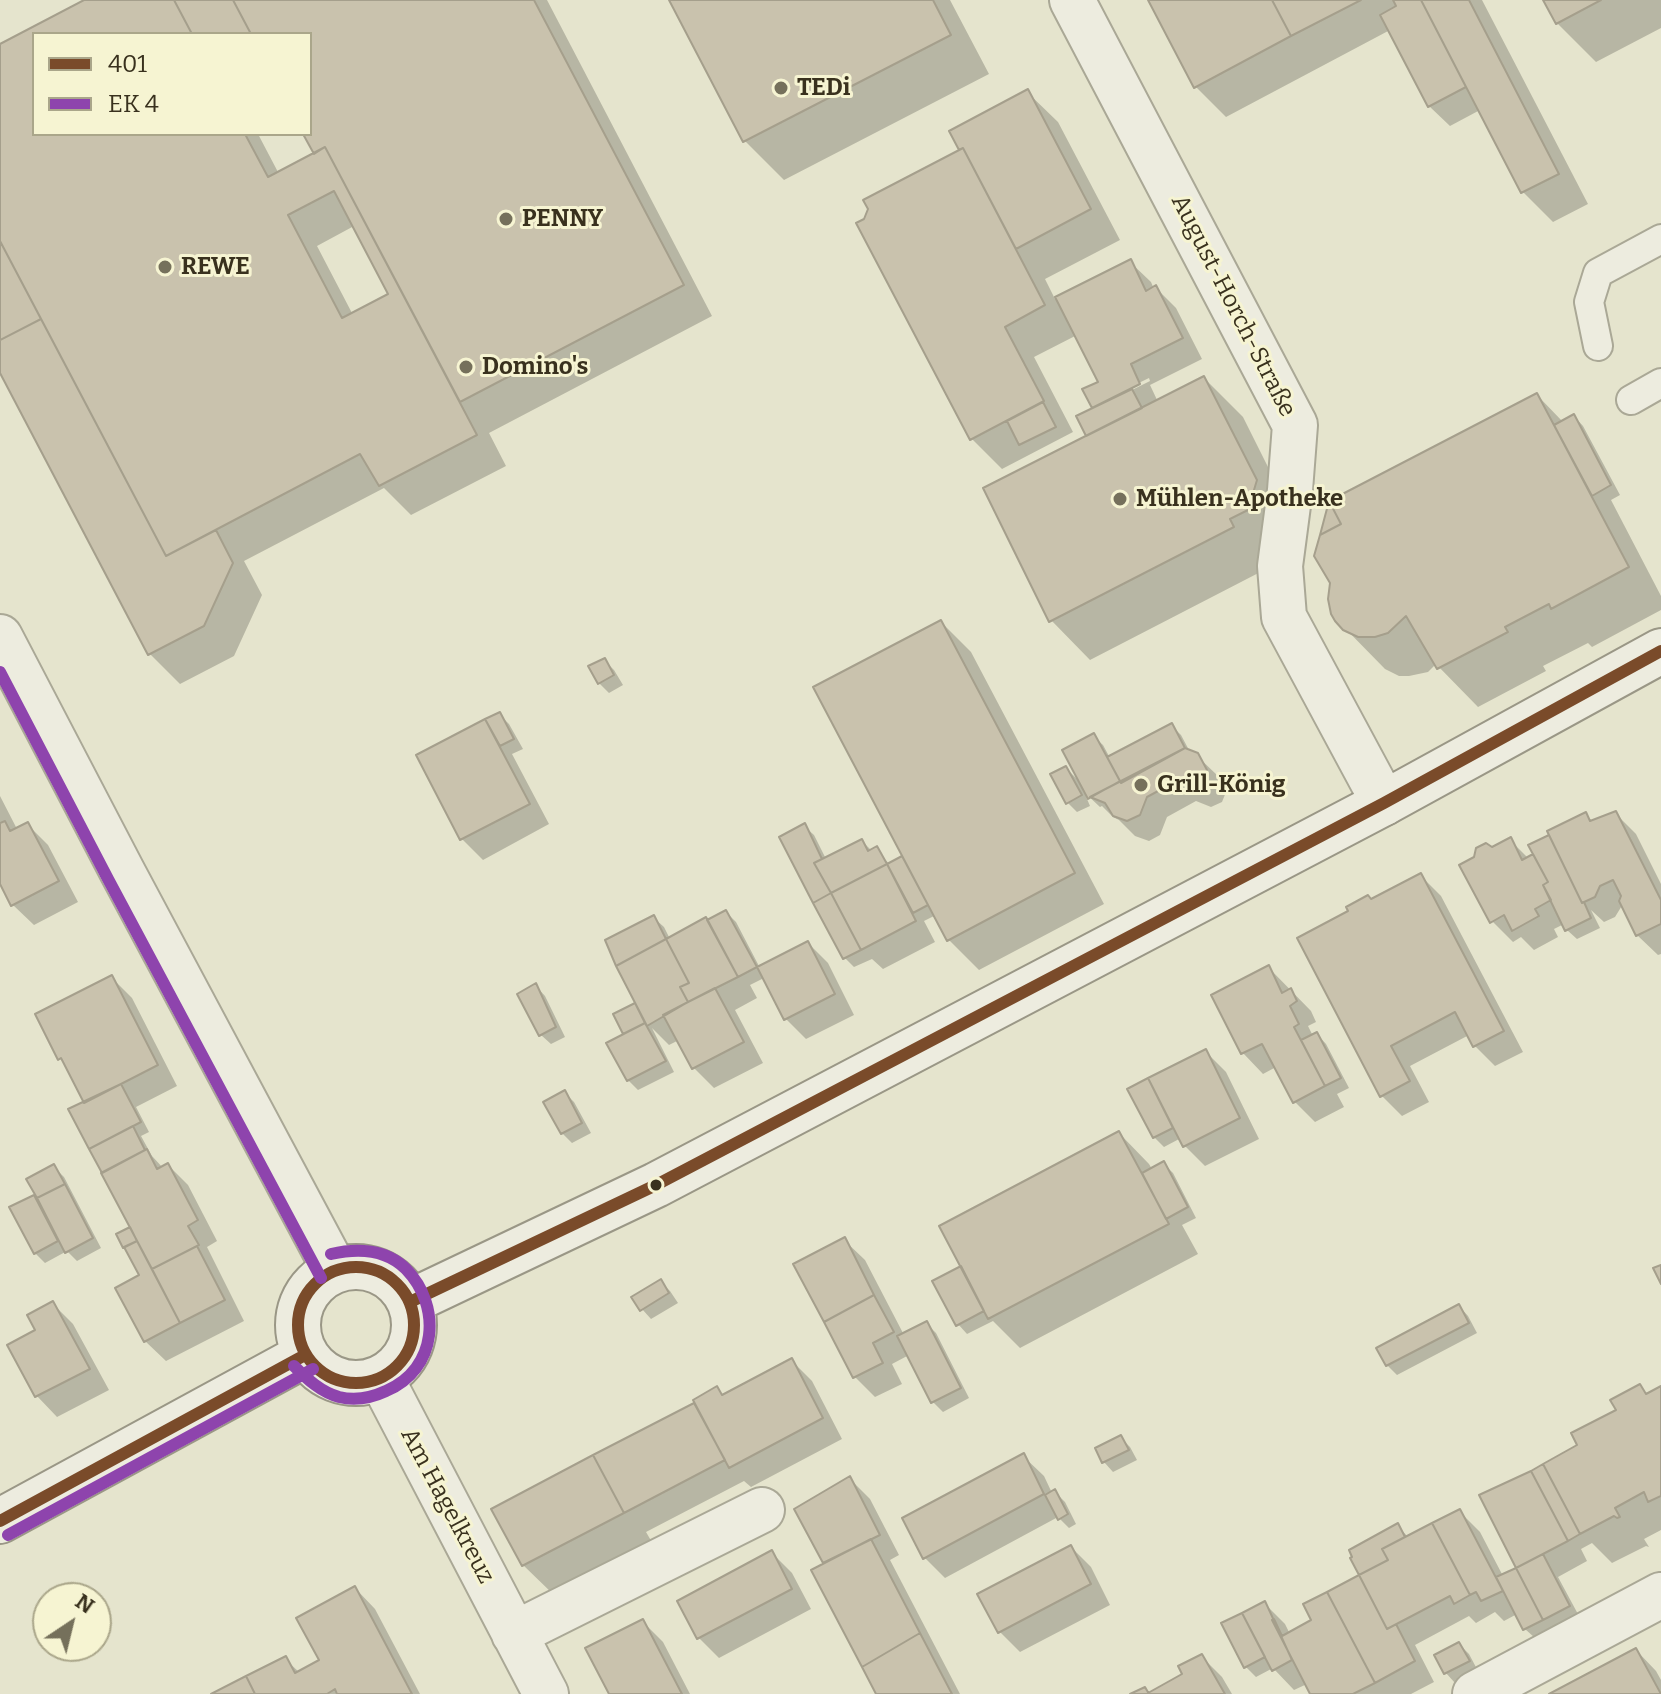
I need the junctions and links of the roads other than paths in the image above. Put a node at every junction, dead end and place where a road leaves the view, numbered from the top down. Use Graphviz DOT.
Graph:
graph roads {
  1 [pos="1072,0"];
  2 [pos="1661,239"];
  3 [pos="1598,346"];
  4 [pos="1661,383"];
  5 [pos="1631,400"];
  6 [pos="0,637"];
  7 [pos="1661,651"];
  8 [pos="1384,803"];
  9 [pos="335,1270"];
  10 [pos="410,1302"];
  11 [pos="305,1355"];
  12 [pos="381,1378"];
  13 [pos="762,1510"];
  14 [pos="0,1521"];
  15 [pos="1661,1595"];
  16 [pos="514,1634"];
  17 [pos="546,1694"];
  18 [pos="1475,1694"];
  1 -- 8 [label="street, August-Horch-Straße"];
  2 -- 3 [label="lane"];
  4 -- 5 [label="lane"];
  6 -- 9 [label="street"];
  7 -- 8 [label="street"];
  8 -- 10 [label="street"];
  9 -- 10 [label="street"];
  9 -- 11 [label="street"];
  10 -- 12 [label="street"];
  11 -- 12 [label="street"];
  11 -- 14 [label="street"];
  12 -- 16 [label="street, Am Hagelkreuz"];
  13 -- 16 [label="street"];
  15 -- 18 [label="street"];
  16 -- 17 [label="street, Am Hagelkreuz"];
}
